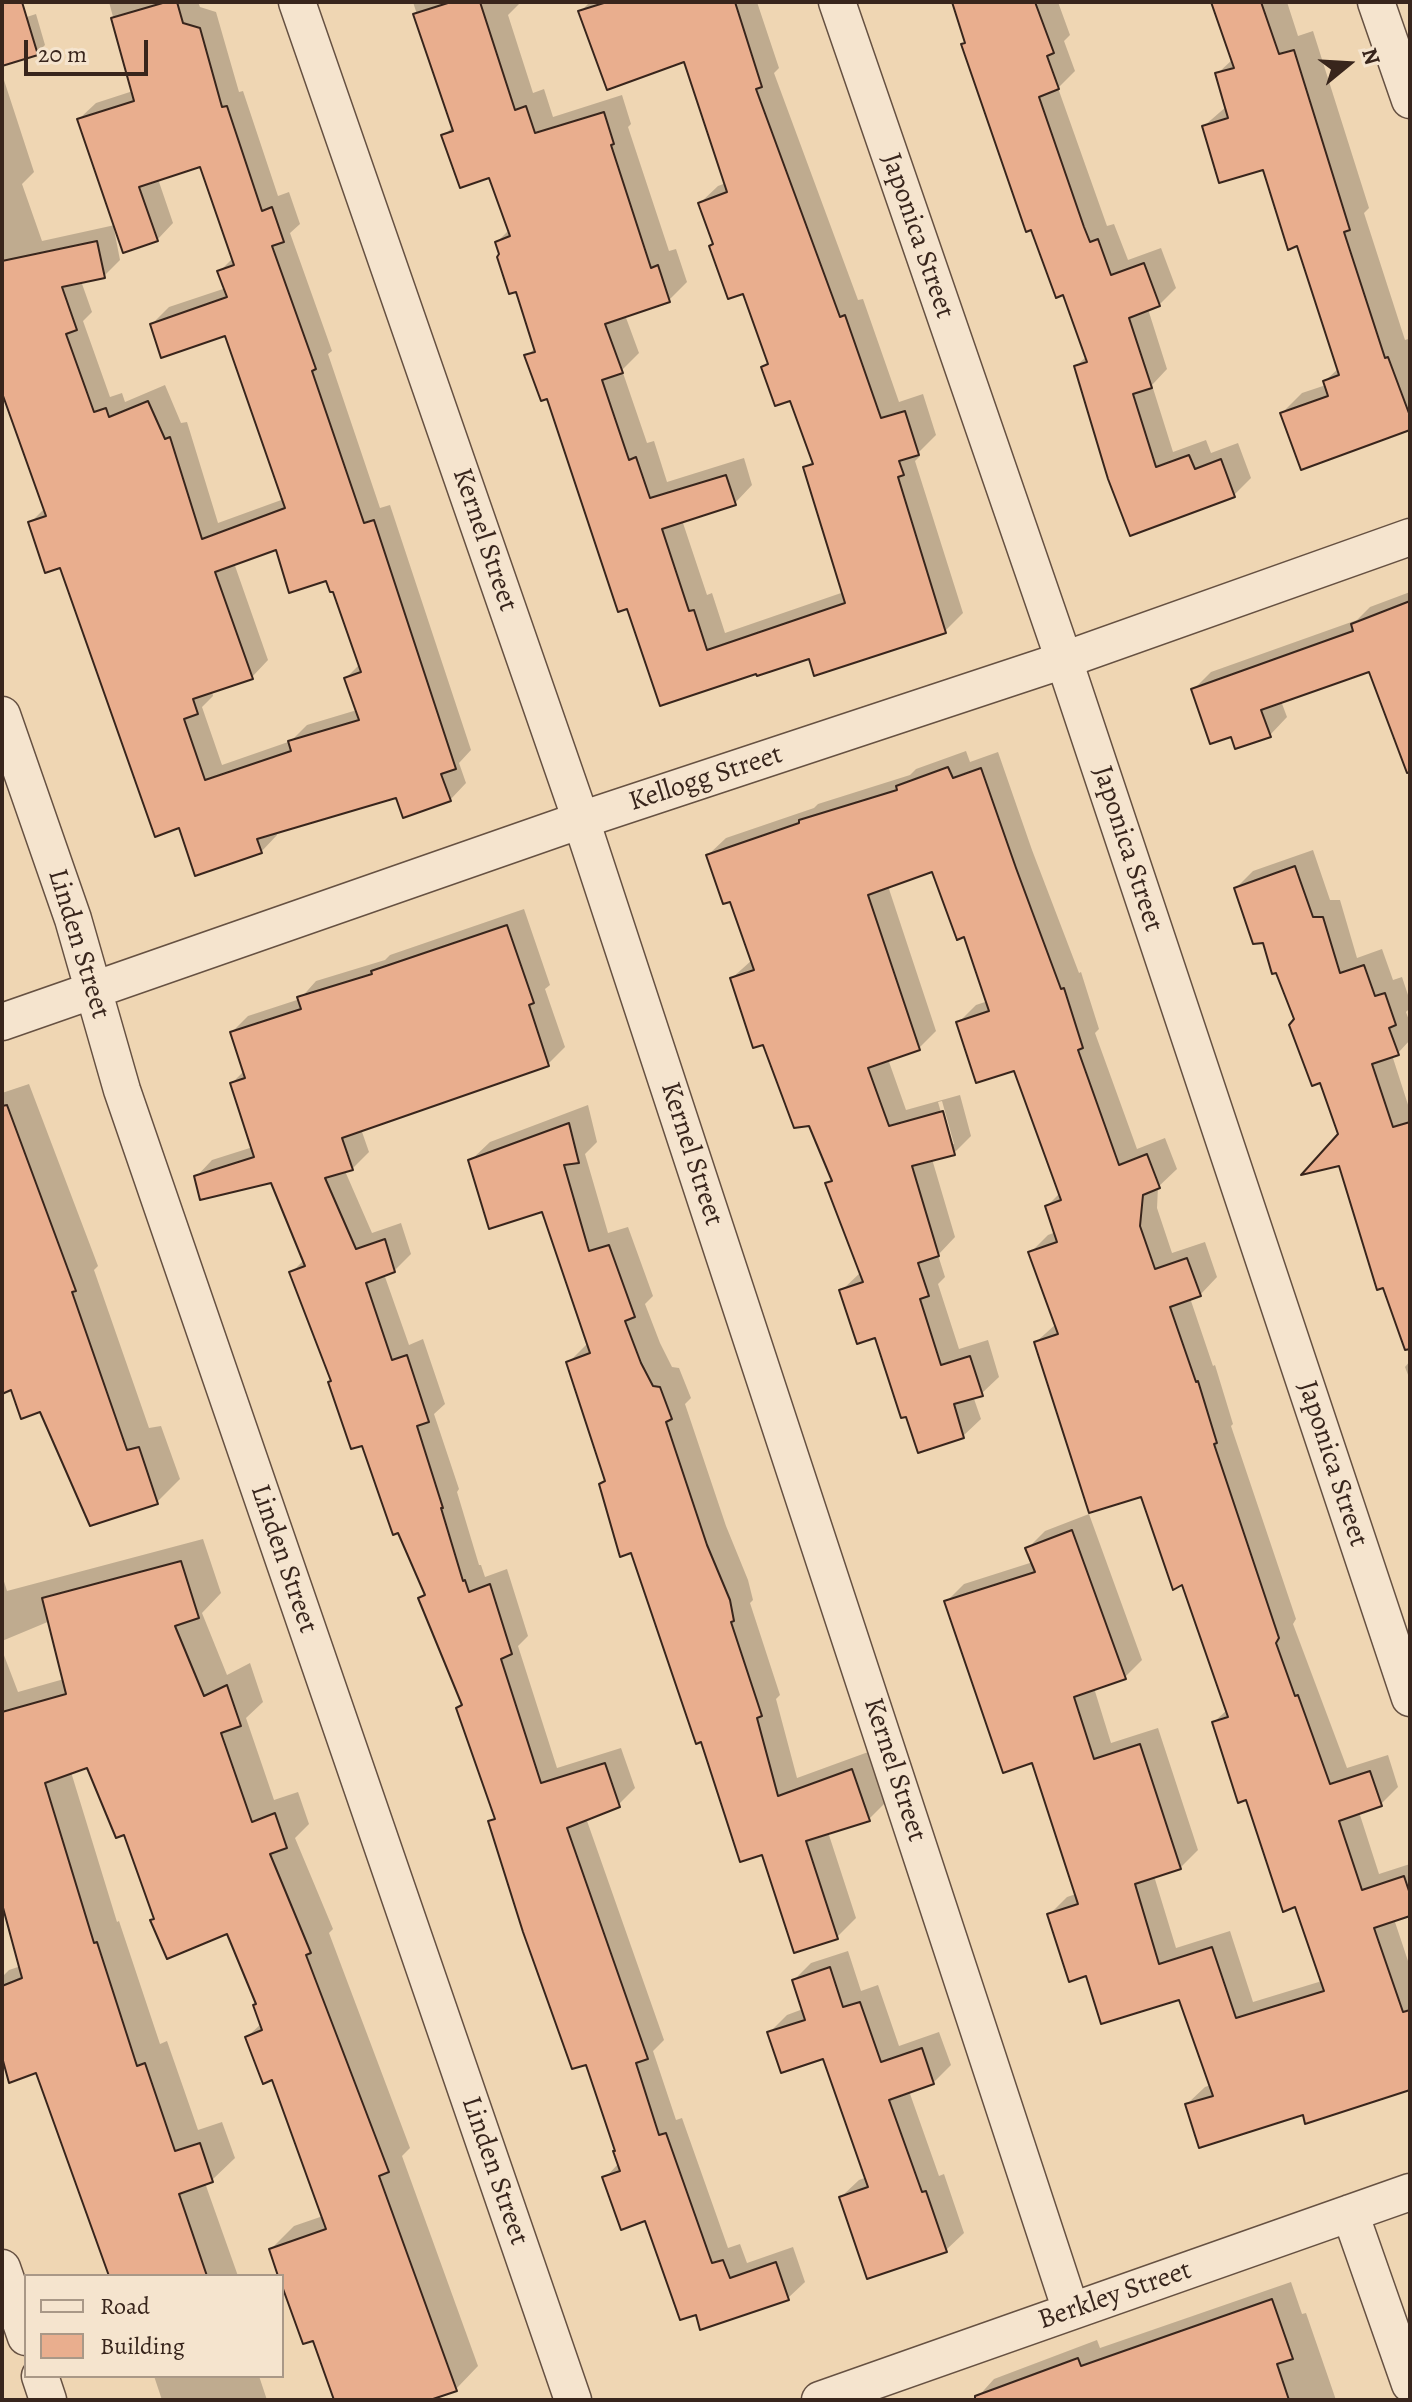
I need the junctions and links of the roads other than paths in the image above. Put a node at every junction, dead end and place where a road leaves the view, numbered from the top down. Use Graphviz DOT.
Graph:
graph roads {
  1 [pos="297,2"];
  2 [pos="837,2"];
  3 [pos="1376,2"];
  4 [pos="1410,100"];
  5 [pos="1410,537"];
  6 [pos="1064,660"];
  7 [pos="2,715"];
  8 [pos="581,820"];
  9 [pos="93,992"];
  10 [pos="2,1022"];
  11 [pos="1410,1698"];
  12 [pos="1410,2192"];
  13 [pos="1350,2213"];
  14 [pos="2,2268"];
  15 [pos="1071,2311"];
  16 [pos="24,2331"];
  17 [pos="41,2378"];
  18 [pos="1410,2384"];
  19 [pos="885,2389"];
  20 [pos="48,2400"];
  21 [pos="573,2400"];
  22 [pos="820,2400"];
  1 -- 8 [label="street, Kernel Street"];
  2 -- 6 [label="street, Japonica Street"];
  3 -- 4 [label="street"];
  5 -- 6 [label="street, Kellogg Street"];
  6 -- 8 [label="street, Kellogg Street"];
  6 -- 11 [label="street, Japonica Street"];
  7 -- 9 [label="street, Linden Street"];
  8 -- 9 [label="street, Kellogg Street"];
  8 -- 15 [label="street, Kernel Street"];
  9 -- 10 [label="street, Kellogg Street"];
  9 -- 21 [label="street, Linden Street"];
  12 -- 13 [label="street, Berkley Street"];
  13 -- 15 [label="street, Berkley Street"];
  13 -- 18 [label="street"];
  14 -- 16 [label="street"];
  15 -- 19 [label="street, Berkley Street"];
  17 -- 20 [label="street"];
  19 -- 22 [label="street, Berkley Street"];
}
